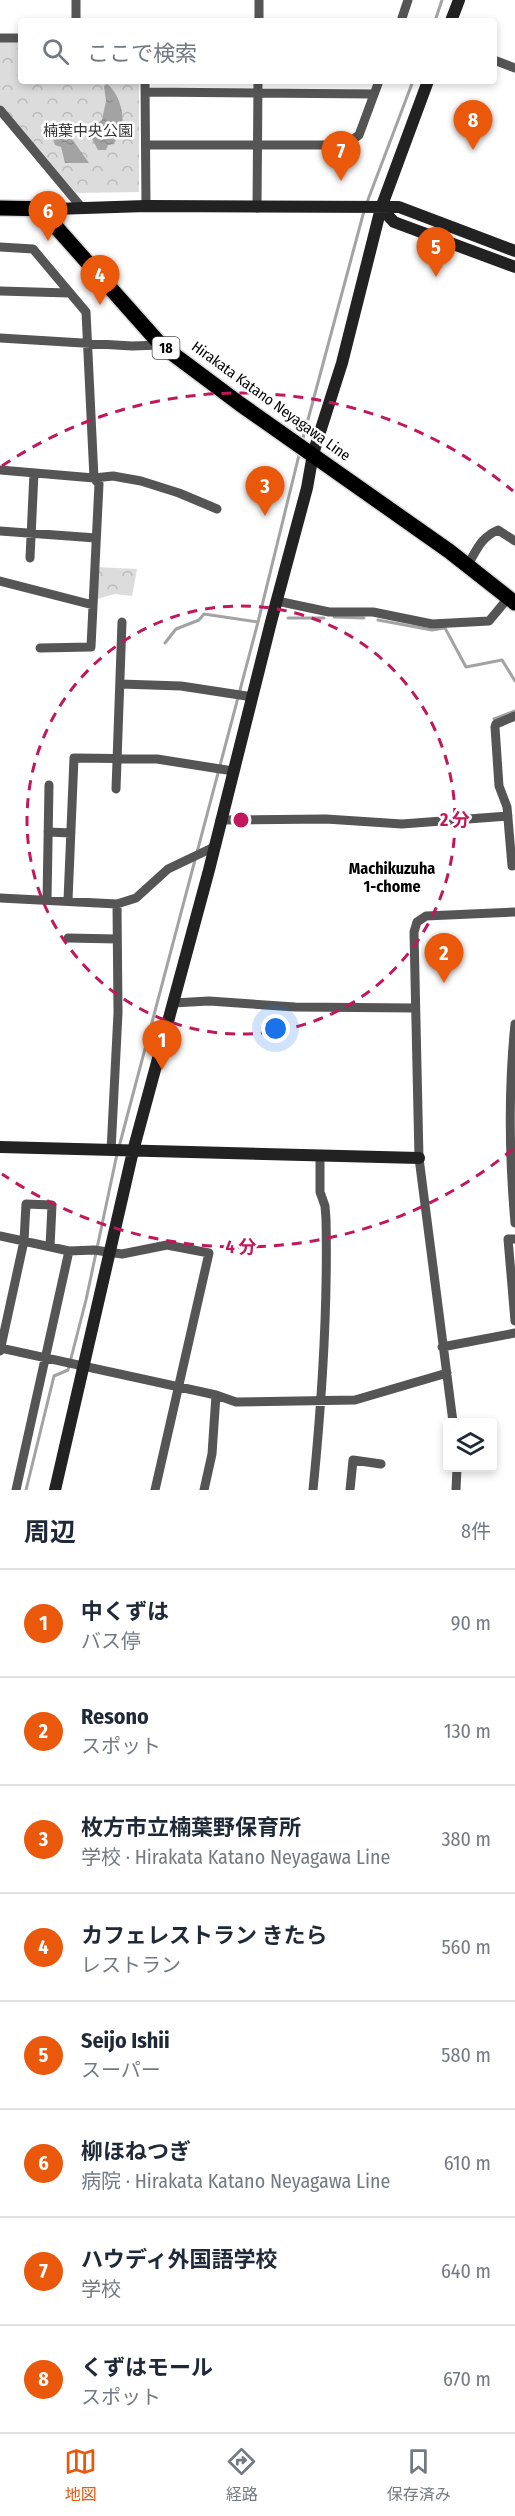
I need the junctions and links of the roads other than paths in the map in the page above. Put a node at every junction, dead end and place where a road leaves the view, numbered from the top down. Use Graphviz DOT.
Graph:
graph roads {
  1 [pos="76,0"];
  2 [pos="259,0"];
  3 [pos="408,0"];
  4 [pos="459,0"];
  5 [pos="76,18"];
  6 [pos="259,18"];
  7 [pos="402,18"];
  8 [pos="452,18"];
  9 [pos="0,38"];
  10 [pos="18,38"];
  11 [pos="497,61"];
  12 [pos="515,68"];
  13 [pos="146,84"];
  14 [pos="258,84"];
  15 [pos="378,84"];
  16 [pos="427,84"];
  17 [pos="146,92"];
  18 [pos="258,93"];
  19 [pos="374,94"];
  20 [pos="0,110"];
  21 [pos="146,145"];
  22 [pos="258,145"];
  23 [pos="146,206"];
  24 [pos="0,208"];
  25 [pos="82,208"];
  26 [pos="257,208"];
  27 [pos="381,208"];
  28 [pos="54,209"];
  29 [pos="0,247"];
  30 [pos="515,251"];
  31 [pos="515,267"];
  32 [pos="0,291"];
  33 [pos="69,293"];
  34 [pos="0,338"];
  35 [pos="88,342"];
  36 [pos="161,345"];
  37 [pos="313,454"];
  38 [pos="0,470"];
  39 [pos="34,473"];
  40 [pos="94,478"];
  41 [pos="217,509"];
  42 [pos="0,531"];
  43 [pos="31,533"];
  44 [pos="96,538"];
  45 [pos="515,541"];
  46 [pos="30,558"];
  47 [pos="467,566"];
  48 [pos="0,581"];
  49 [pos="511,600"];
  50 [pos="277,601"];
  51 [pos="93,605"];
  52 [pos="122,622"];
  53 [pos="40,648"];
  54 [pos="120,684"];
  55 [pos="253,697"];
  56 [pos="515,716"];
  57 [pos="117,759"];
  58 [pos="233,771"];
  59 [pos="49,785"];
  60 [pos="116,789"];
  61 [pos="508,816"];
  62 [pos="220,820"];
  63 [pos="48,832"];
  64 [pos="71,833"];
  65 [pos="214,847"];
  66 [pos="515,865"];
  67 [pos="0,898"];
  68 [pos="47,900"];
  69 [pos="68,900"];
  70 [pos="117,904"];
  71 [pos="515,912"];
  72 [pos="68,938"];
  73 [pos="117,939"];
  74 [pos="173,1003"];
  75 [pos="415,1008"];
  76 [pos="515,1024"];
  77 [pos="0,1147"];
  78 [pos="111,1151"];
  79 [pos="133,1151"];
  80 [pos="320,1156"];
  81 [pos="419,1158"];
  82 [pos="515,1223"];
  83 [pos="0,1236"];
  84 [pos="515,1239"];
  85 [pos="24,1241"];
  86 [pos="50,1247"];
  87 [pos="69,1251"];
  88 [pos="110,1253"];
  89 [pos="515,1321"];
  90 [pos="515,1333"];
  91 [pos="442,1347"];
  92 [pos="0,1349"];
  93 [pos="45,1358"];
  94 [pos="84,1366"];
  95 [pos="447,1373"];
  96 [pos="179,1387"];
  97 [pos="216,1395"];
  98 [pos="322,1400"];
  99 [pos="453,1418"];
  100 [pos="375,1466"];
  101 [pos="457,1472"];
  102 [pos="16,1490"];
  103 [pos="55,1490"];
  104 [pos="156,1490"];
  105 [pos="204,1490"];
  106 [pos="313,1490"];
  107 [pos="350,1490"];
  108 [pos="456,1490"];
  1 -- 5 [label="street"];
  2 -- 6 [label="street"];
  3 -- 7 [label="street"];
  4 -- 8 [label="street"];
  9 -- 10 [label="street"];
  11 -- 12 [label="street"];
  13 -- 17 [label="street"];
  14 -- 18 [label="street"];
  15 -- 19 [label="street"];
  16 -- 27 [label="street"];
  17 -- 18 [label="street"];
  17 -- 21 [label="street"];
  18 -- 19 [label="street"];
  18 -- 22 [label="street"];
  19 -- 22 [label="street"];
  20 -- 25 [label="street"];
  21 -- 22 [label="street"];
  21 -- 23 [label="street"];
  22 -- 26 [label="street"];
  23 -- 25 [label="street"];
  23 -- 26 [label="street"];
  24 -- 28 [label="main road"];
  25 -- 28 [label="street"];
  26 -- 27 [label="street"];
  27 -- 30 [label="street"];
  27 -- 31 [label="street"];
  27 -- 37 [label="street"];
  28 -- 36 [label="main road, Hirakata Katano Neyagawa Line / 18"];
  29 -- 33 [label="street"];
  32 -- 33 [label="street"];
  33 -- 35 [label="street"];
  34 -- 35 [label="street"];
  35 -- 36 [label="street"];
  35 -- 40 [label="street"];
  36 -- 37 [label="main road, Hirakata Katano Neyagawa Line / 18"];
  37 -- 47 [label="main road, Hirakata Katano Neyagawa Line / 18"];
  37 -- 50 [label="street"];
  38 -- 39 [label="street"];
  39 -- 40 [label="street"];
  39 -- 43 [label="street"];
  40 -- 41 [label="street"];
  40 -- 44 [label="street"];
  42 -- 43 [label="street"];
  43 -- 44 [label="street"];
  43 -- 46 [label="street"];
  44 -- 51 [label="street"];
  45 -- 47 [label="street"];
  47 -- 49 [label="main road, Hirakata Katano Neyagawa Line / 18"];
  48 -- 51 [label="street"];
  49 -- 50 [label="street"];
  50 -- 55 [label="street"];
  51 -- 53 [label="street"];
  52 -- 54 [label="street"];
  54 -- 55 [label="street"];
  54 -- 57 [label="street"];
  55 -- 58 [label="street"];
  56 -- 61 [label="street"];
  57 -- 58 [label="street"];
  57 -- 60 [label="street"];
  57 -- 64 [label="street"];
  58 -- 62 [label="street"];
  59 -- 63 [label="street"];
  61 -- 62 [label="street"];
  61 -- 66 [label="street"];
  62 -- 65 [label="street"];
  63 -- 64 [label="street"];
  63 -- 68 [label="street"];
  64 -- 69 [label="street"];
  65 -- 70 [label="street"];
  65 -- 74 [label="street"];
  67 -- 68 [label="street"];
  68 -- 69 [label="street"];
  69 -- 70 [label="street"];
  70 -- 73 [label="street"];
  71 -- 75 [label="street"];
  72 -- 73 [label="street"];
  73 -- 78 [label="street"];
  74 -- 75 [label="street"];
  74 -- 79 [label="street"];
  75 -- 81 [label="street"];
  76 -- 82 [label="street"];
  77 -- 78 [label="street"];
  78 -- 79 [label="street"];
  79 -- 80 [label="street"];
  79 -- 88 [label="street"];
  80 -- 81 [label="street"];
  80 -- 98 [label="street"];
  81 -- 91 [label="street"];
  83 -- 85 [label="street"];
  84 -- 89 [label="street"];
  85 -- 86 [label="street"];
  85 -- 86 [label="street"];
  85 -- 92 [label="street"];
  86 -- 87 [label="street"];
  87 -- 88 [label="street"];
  87 -- 93 [label="street"];
  88 -- 94 [label="street"];
  88 -- 96 [label="street"];
  90 -- 91 [label="street"];
  91 -- 95 [label="street"];
  92 -- 93 [label="street"];
  93 -- 94 [label="street"];
  93 -- 102 [label="street"];
  94 -- 96 [label="street"];
  94 -- 103 [label="street"];
  95 -- 98 [label="street"];
  95 -- 99 [label="street"];
  96 -- 97 [label="street"];
  96 -- 104 [label="street"];
  97 -- 98 [label="street"];
  97 -- 105 [label="street"];
  98 -- 106 [label="street"];
  100 -- 107 [label="street"];
  101 -- 108 [label="street"];
}
